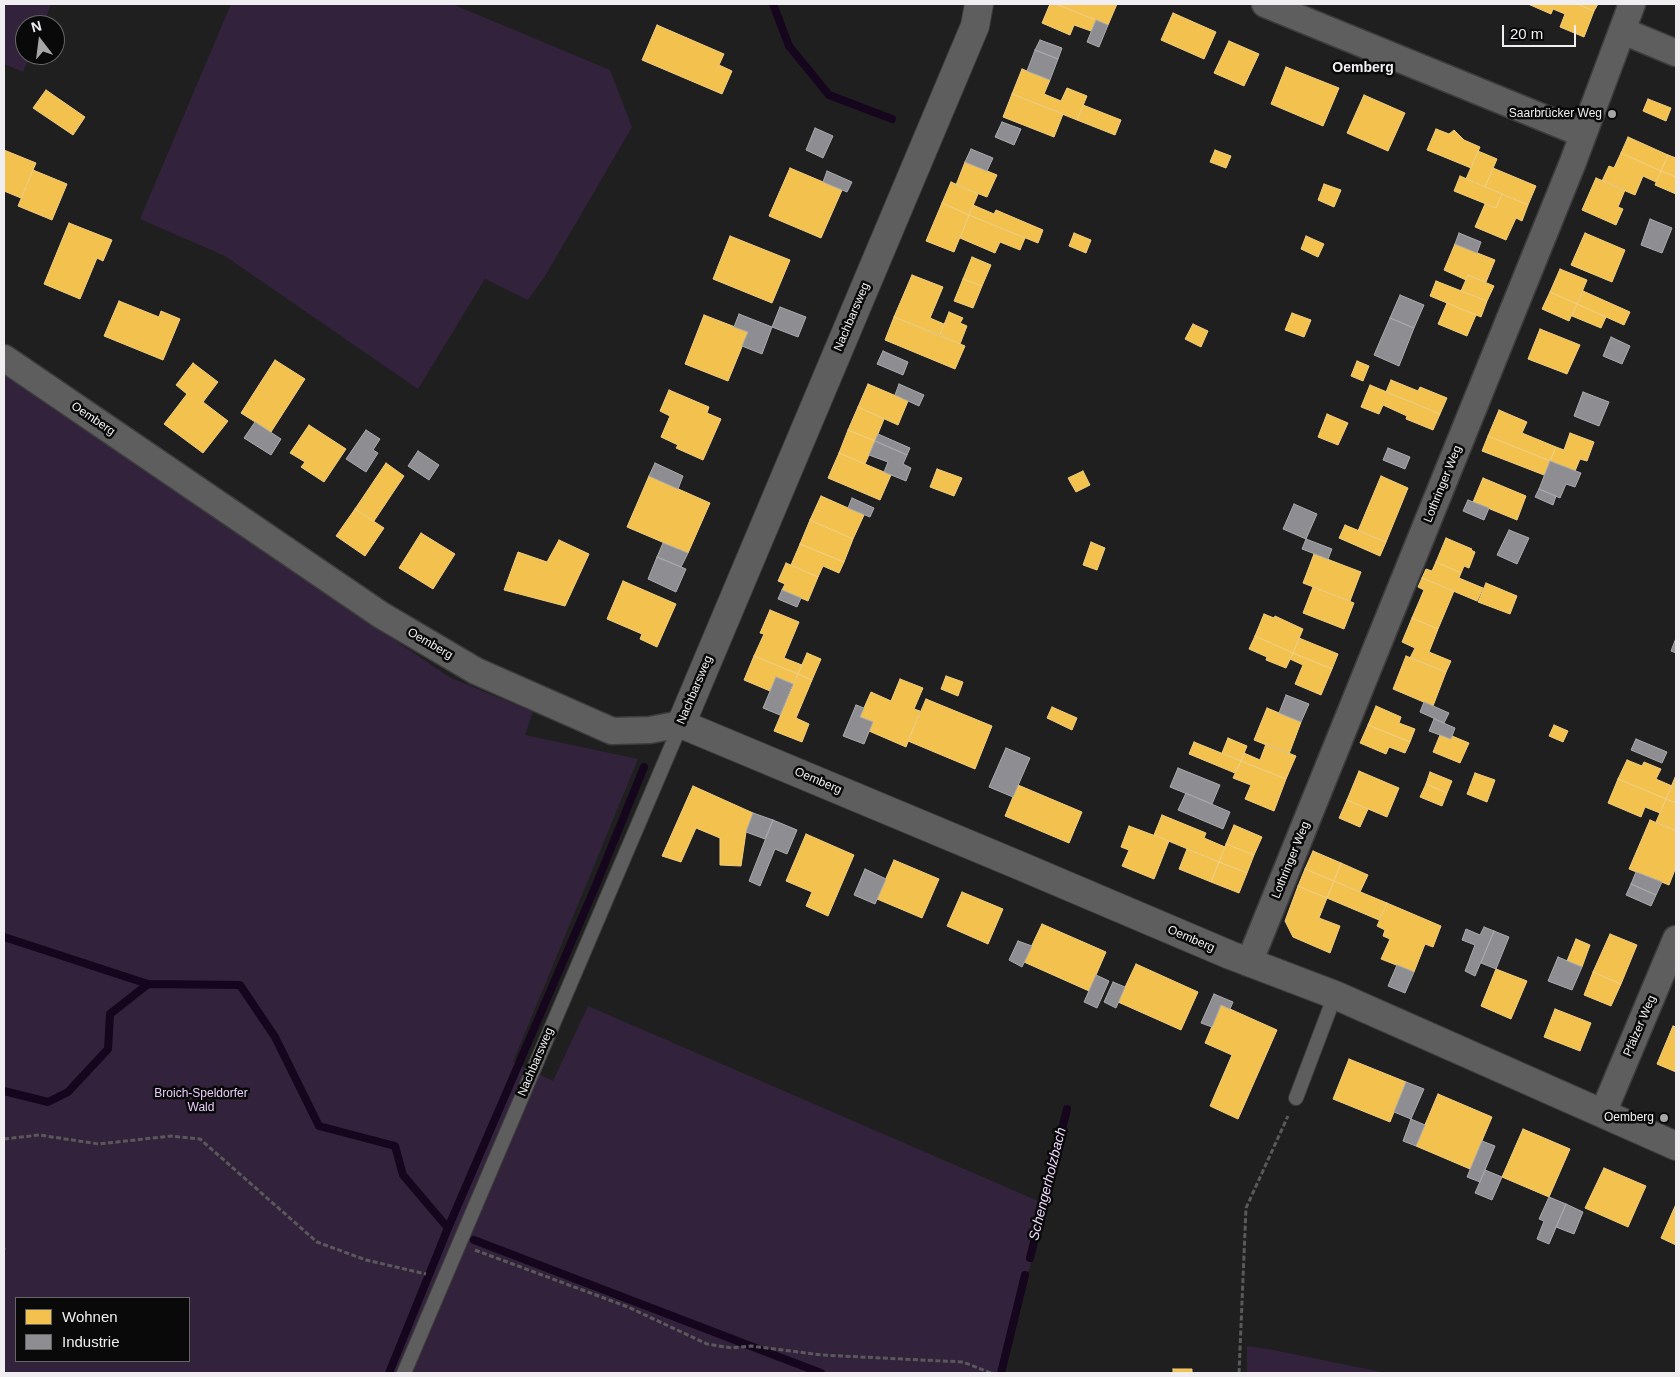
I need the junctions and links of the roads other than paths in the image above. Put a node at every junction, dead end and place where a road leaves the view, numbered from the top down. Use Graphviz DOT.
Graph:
graph roads {
  1 [pos="979,4"];
  2 [pos="1265,4"];
  3 [pos="1632,4"];
  4 [pos="1623,31"];
  5 [pos="1676,53"];
  6 [pos="1583,134"];
  7 [pos="4,358"];
  8 [pos="681,724"];
  9 [pos="1676,939"];
  10 [pos="1249,963"];
  11 [pos="1335,995"];
  12 [pos="1296,1098"];
  13 [pos="1603,1113"];
  14 [pos="1676,1146"];
  15 [pos="404,1373"];
  1 -- 8 [label="street, Nachbarsweg"];
  2 -- 6 [label="street"];
  3 -- 4 [label="street, Lothringer Weg"];
  4 -- 5 [label="street"];
  4 -- 6 [label="street, Lothringer Weg"];
  6 -- 10 [label="street, Lothringer Weg"];
  7 -- 8 [label="street, Oemberg"];
  8 -- 10 [label="street, Oemberg"];
  8 -- 15 [label="lane, Nachbarsweg"];
  9 -- 13 [label="street, Pfälzer Weg"];
  10 -- 11 [label="street, Oemberg"];
  11 -- 12 [label="lane"];
  11 -- 13 [label="street, Oemberg"];
  13 -- 14 [label="street, Oemberg"];
}
